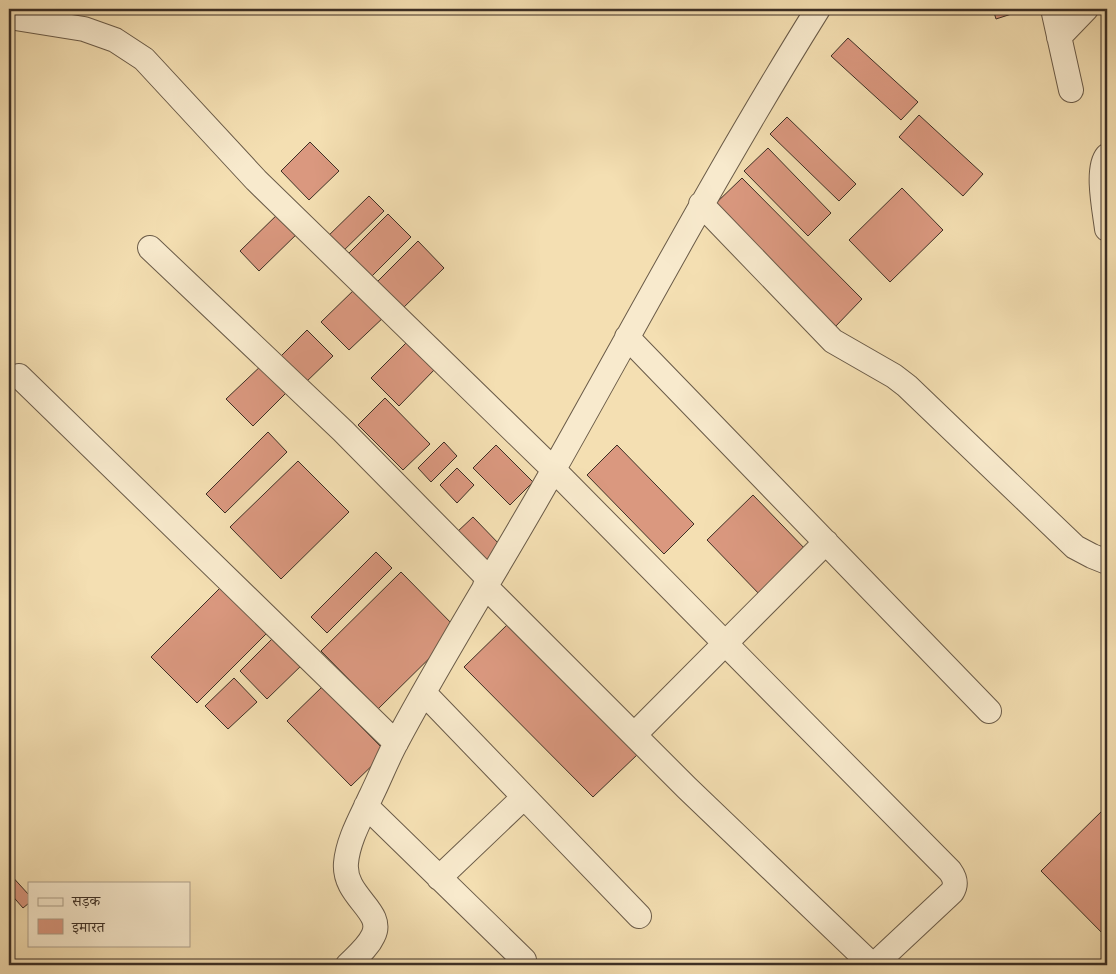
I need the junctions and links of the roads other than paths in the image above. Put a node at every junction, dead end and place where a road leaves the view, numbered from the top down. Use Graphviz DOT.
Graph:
graph roads {
  1 [pos="818,9"];
  2 [pos="1053,9"];
  3 [pos="1086,9"];
  4 [pos="9,17"];
  5 [pos="1059,37"];
  6 [pos="1071,90"];
  7 [pos="1107,156"];
  8 [pos="702,204"];
  9 [pos="1107,229"];
  10 [pos="150,248"];
  11 [pos="627,337"];
  12 [pos="19,376"];
  13 [pos="554,470"];
  14 [pos="826,542"];
  15 [pos="1107,562"];
  16 [pos="487,582"];
  17 [pos="725,644"];
  18 [pos="424,693"];
  19 [pos="989,711"];
  20 [pos="634,735"];
  21 [pos="396,743"];
  22 [pos="524,797"];
  23 [pos="366,806"];
  24 [pos="439,878"];
  25 [pos="639,916"];
  26 [pos="524,960"];
  27 [pos="348,965"];
  28 [pos="873,965"];
  1 -- 8 [label="street"];
  2 -- 5 [label="street"];
  3 -- 5 [label="street"];
  4 -- 13 [label="street"];
  5 -- 6 [label="street"];
  7 -- 9 [label="street"];
  8 -- 11 [label="street"];
  8 -- 15 [label="street"];
  10 -- 16 [label="street"];
  11 -- 13 [label="street"];
  11 -- 14 [label="street"];
  12 -- 21 [label="street"];
  13 -- 16 [label="street"];
  13 -- 17 [label="street"];
  14 -- 17 [label="street"];
  14 -- 19 [label="street"];
  16 -- 18 [label="street"];
  16 -- 20 [label="street"];
  17 -- 20 [label="street"];
  17 -- 28 [label="street"];
  18 -- 21 [label="street"];
  18 -- 22 [label="street"];
  20 -- 28 [label="street"];
  21 -- 23 [label="street"];
  22 -- 24 [label="street"];
  22 -- 25 [label="street"];
  23 -- 24 [label="street"];
  23 -- 27 [label="street"];
  24 -- 26 [label="street"];
}
